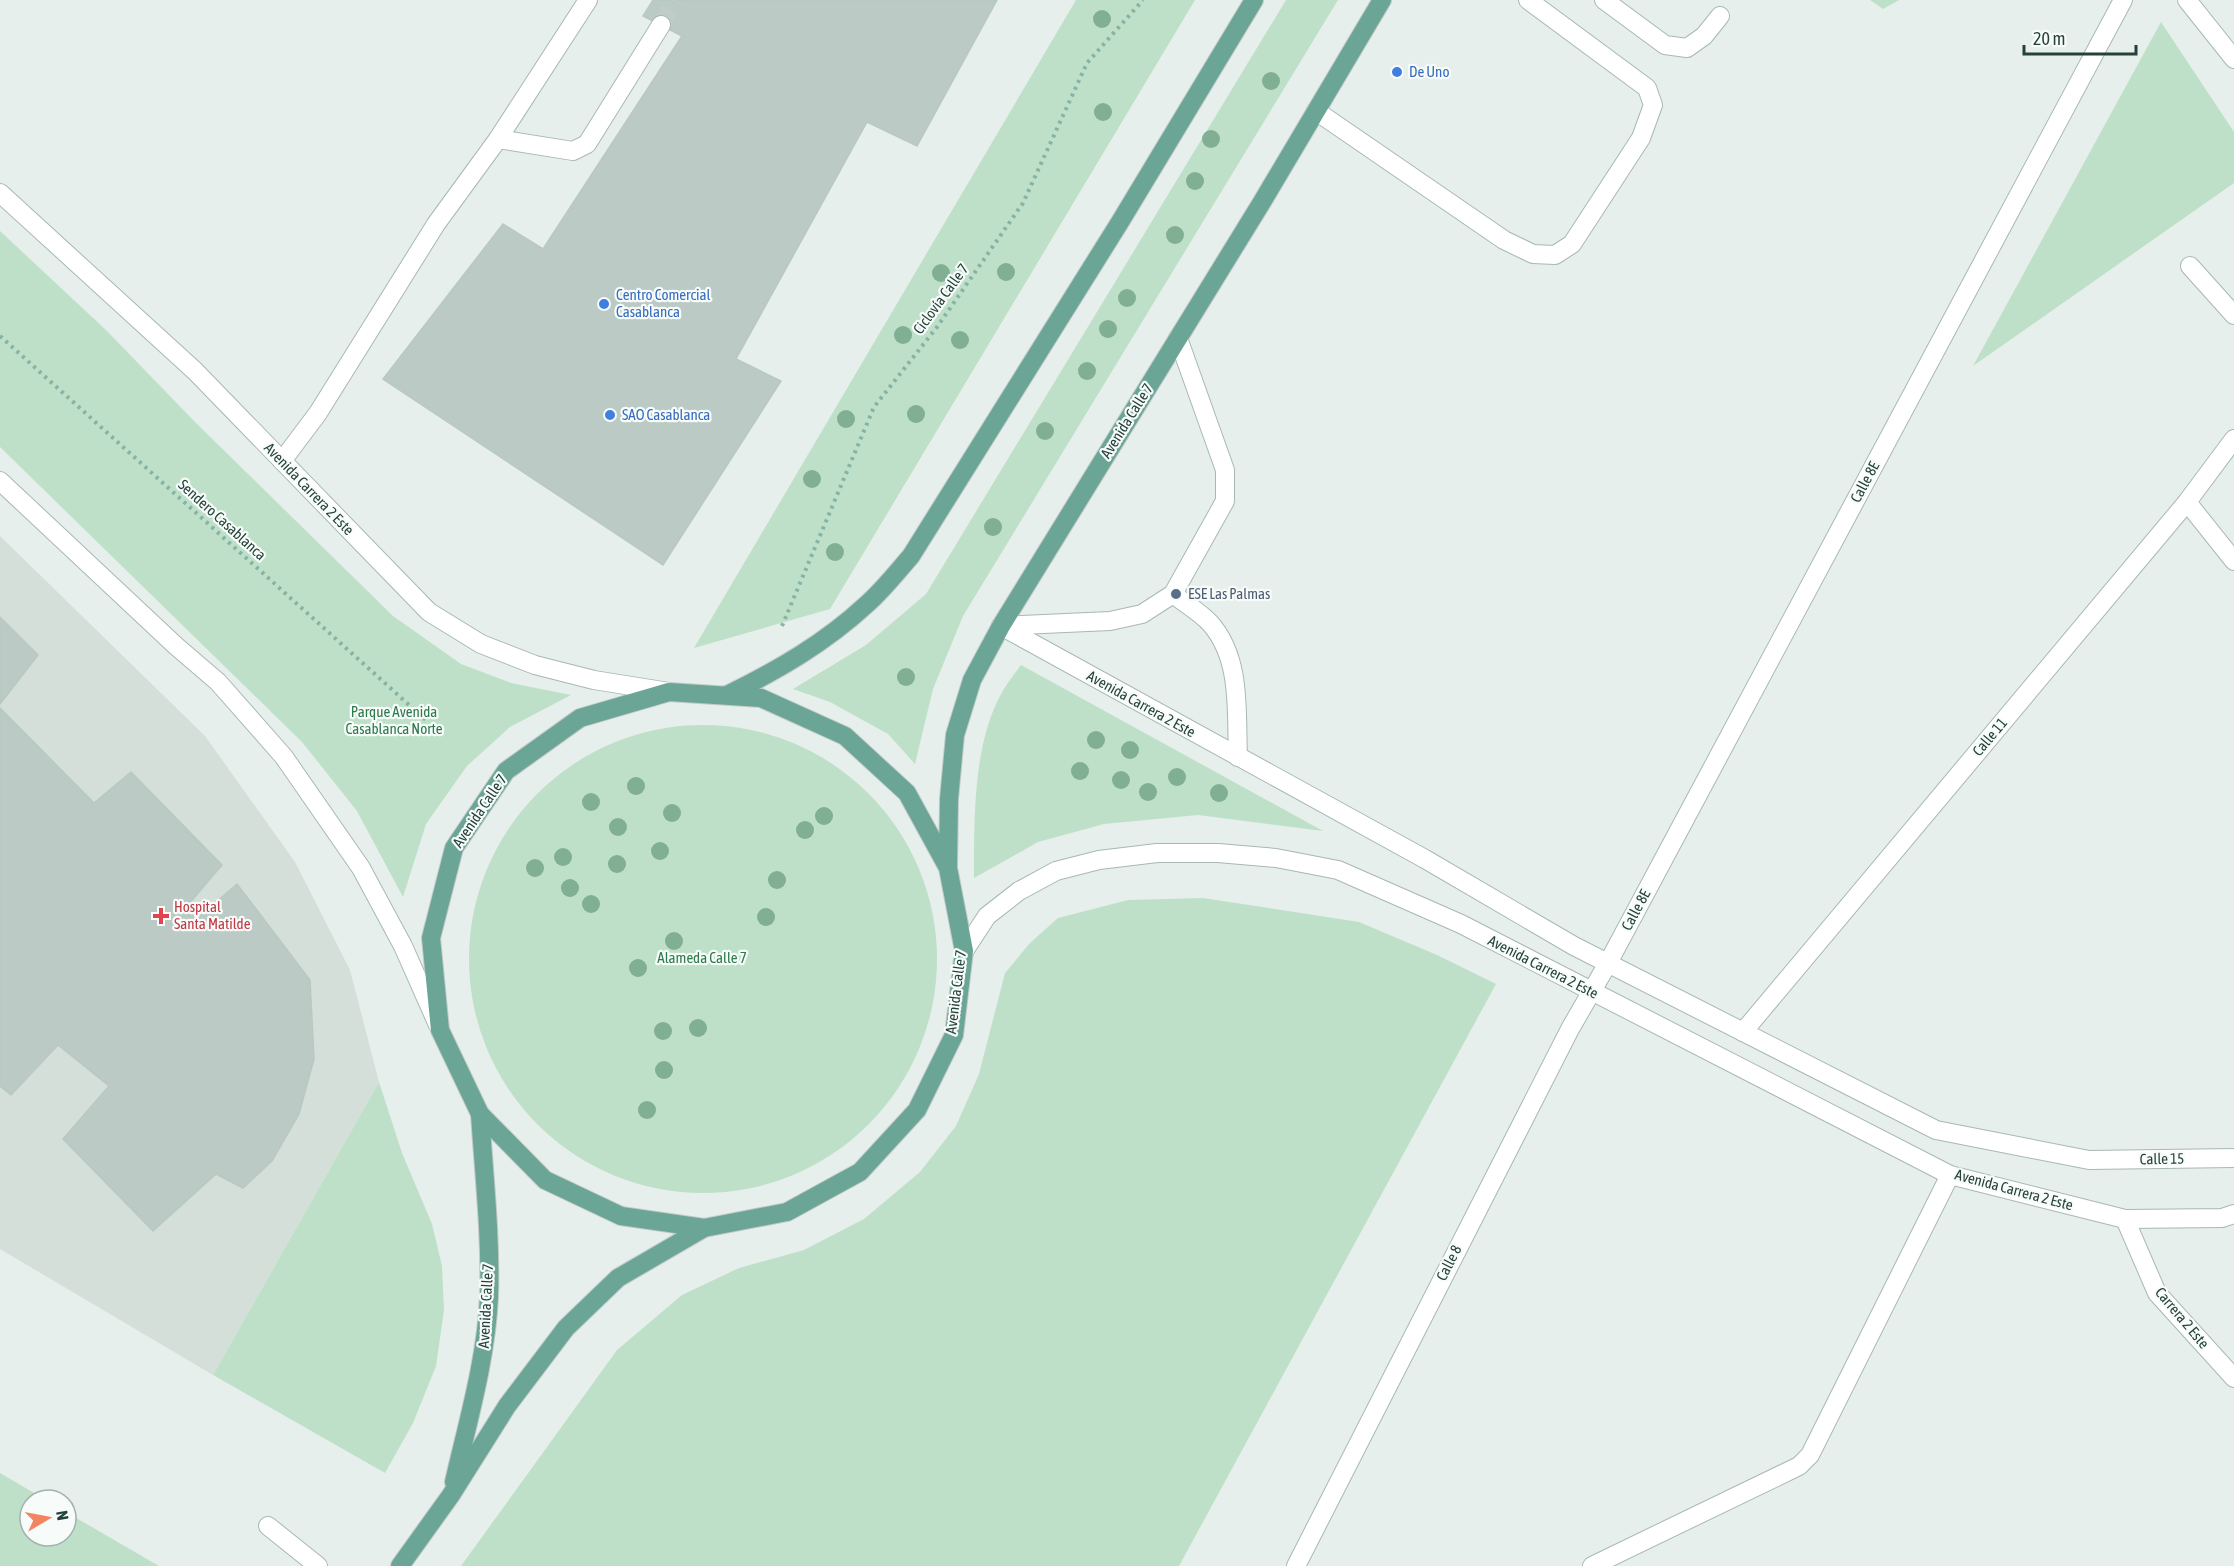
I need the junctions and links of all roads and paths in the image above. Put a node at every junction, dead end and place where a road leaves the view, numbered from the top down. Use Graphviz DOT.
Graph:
graph roads {
  1 [pos="588,0"];
  2 [pos="1143,0"];
  3 [pos="1254,0"];
  4 [pos="1382,0"];
  5 [pos="1528,0"];
  6 [pos="1604,0"];
  7 [pos="2123,0"];
  8 [pos="2187,0"];
  9 [pos="1720,16"];
  10 [pos="661,25"];
  11 [pos="2234,59"];
  12 [pos="1316,111"];
  13 [pos="498,139"];
  14 [pos="0,193"];
  15 [pos="2190,266"];
  16 [pos="2234,315"];
  17 [pos="0,336"];
  18 [pos="1179,338"];
  19 [pos="2234,439"];
  20 [pos="282,461"];
  21 [pos="0,481"];
  22 [pos="2187,502"];
  23 [pos="2234,561"];
  24 [pos="1173,594"];
  25 [pos="782,626"];
  26 [pos="1001,626"];
  27 [pos="669,692"];
  28 [pos="725,696"];
  29 [pos="428,722"];
  30 [pos="1238,757"];
  31 [pos="948,868"];
  32 [pos="964,951"];
  33 [pos="1608,963"];
  34 [pos="1591,992"];
  35 [pos="440,1030"];
  36 [pos="1743,1032"];
  37 [pos="480,1114"];
  38 [pos="2234,1158"];
  39 [pos="2089,1160"];
  40 [pos="1950,1174"];
  41 [pos="2234,1214"];
  42 [pos="2125,1220"];
  43 [pos="704,1228"];
  44 [pos="2234,1378"];
  45 [pos="451,1495"];
  46 [pos="268,1526"];
  47 [pos="318,1566"];
  48 [pos="400,1566"];
  49 [pos="1296,1566"];
  50 [pos="1592,1566"];
  1 -- 13 [label="street"];
  2 -- 25 [label="path, Ciclovía Calle 7"];
  3 -- 28 [label="main road"];
  4 -- 12 [label="main road, Avenida Calle 7"];
  5 -- 12 [label="street"];
  6 -- 9 [label="street"];
  7 -- 33 [label="street, Calle 8E"];
  8 -- 11 [label="street"];
  10 -- 13 [label="street"];
  12 -- 18 [label="main road, Avenida Calle 7"];
  13 -- 20 [label="street"];
  14 -- 20 [label="street, Avenida Carrera 2 Este"];
  15 -- 16 [label="street"];
  17 -- 29 [label="path, Sendero Casablanca"];
  18 -- 24 [label="street"];
  18 -- 26 [label="main road, Avenida Calle 7"];
  19 -- 22 [label="street, Calle 11"];
  20 -- 27 [label="street, Avenida Carrera 2 Este"];
  21 -- 35 [label="street"];
  22 -- 23 [label="street"];
  22 -- 36 [label="street, Calle 11"];
  24 -- 26 [label="street"];
  24 -- 30 [label="street"];
  26 -- 30 [label="street, Avenida Carrera 2 Este"];
  26 -- 31 [label="main road, Avenida Calle 7"];
  27 -- 28 [label="main road, Avenida Calle 7"];
  27 -- 35 [label="main road, Avenida Calle 7"];
  28 -- 31 [label="main road, Avenida Calle 7"];
  30 -- 33 [label="street, Avenida Carrera 2 Este"];
  31 -- 32 [label="main road, Avenida Calle 7"];
  32 -- 34 [label="street, Avenida Carrera 2 Este"];
  32 -- 43 [label="main road, Avenida Calle 7"];
  33 -- 34 [label="street, Calle 8"];
  33 -- 36 [label="street, Avenida Carrera 2 Este"];
  34 -- 40 [label="street, Avenida Carrera 2 Este"];
  34 -- 49 [label="street, Calle 8"];
  35 -- 37 [label="main road, Avenida Calle 7"];
  36 -- 39 [label="street, Avenida Carrera 2 Este"];
  37 -- 43 [label="main road, Avenida Calle 7"];
  37 -- 45 [label="main road, Avenida Calle 7"];
  38 -- 39 [label="street, Calle 15"];
  40 -- 42 [label="street, Avenida Carrera 2 Este"];
  40 -- 50 [label="street"];
  41 -- 42 [label="street"];
  42 -- 44 [label="street, Carrera 2 Este"];
  43 -- 45 [label="main road, Avenida Calle 7"];
  45 -- 48 [label="main road, Avenida Calle 7"];
  46 -- 47 [label="street"];
}
